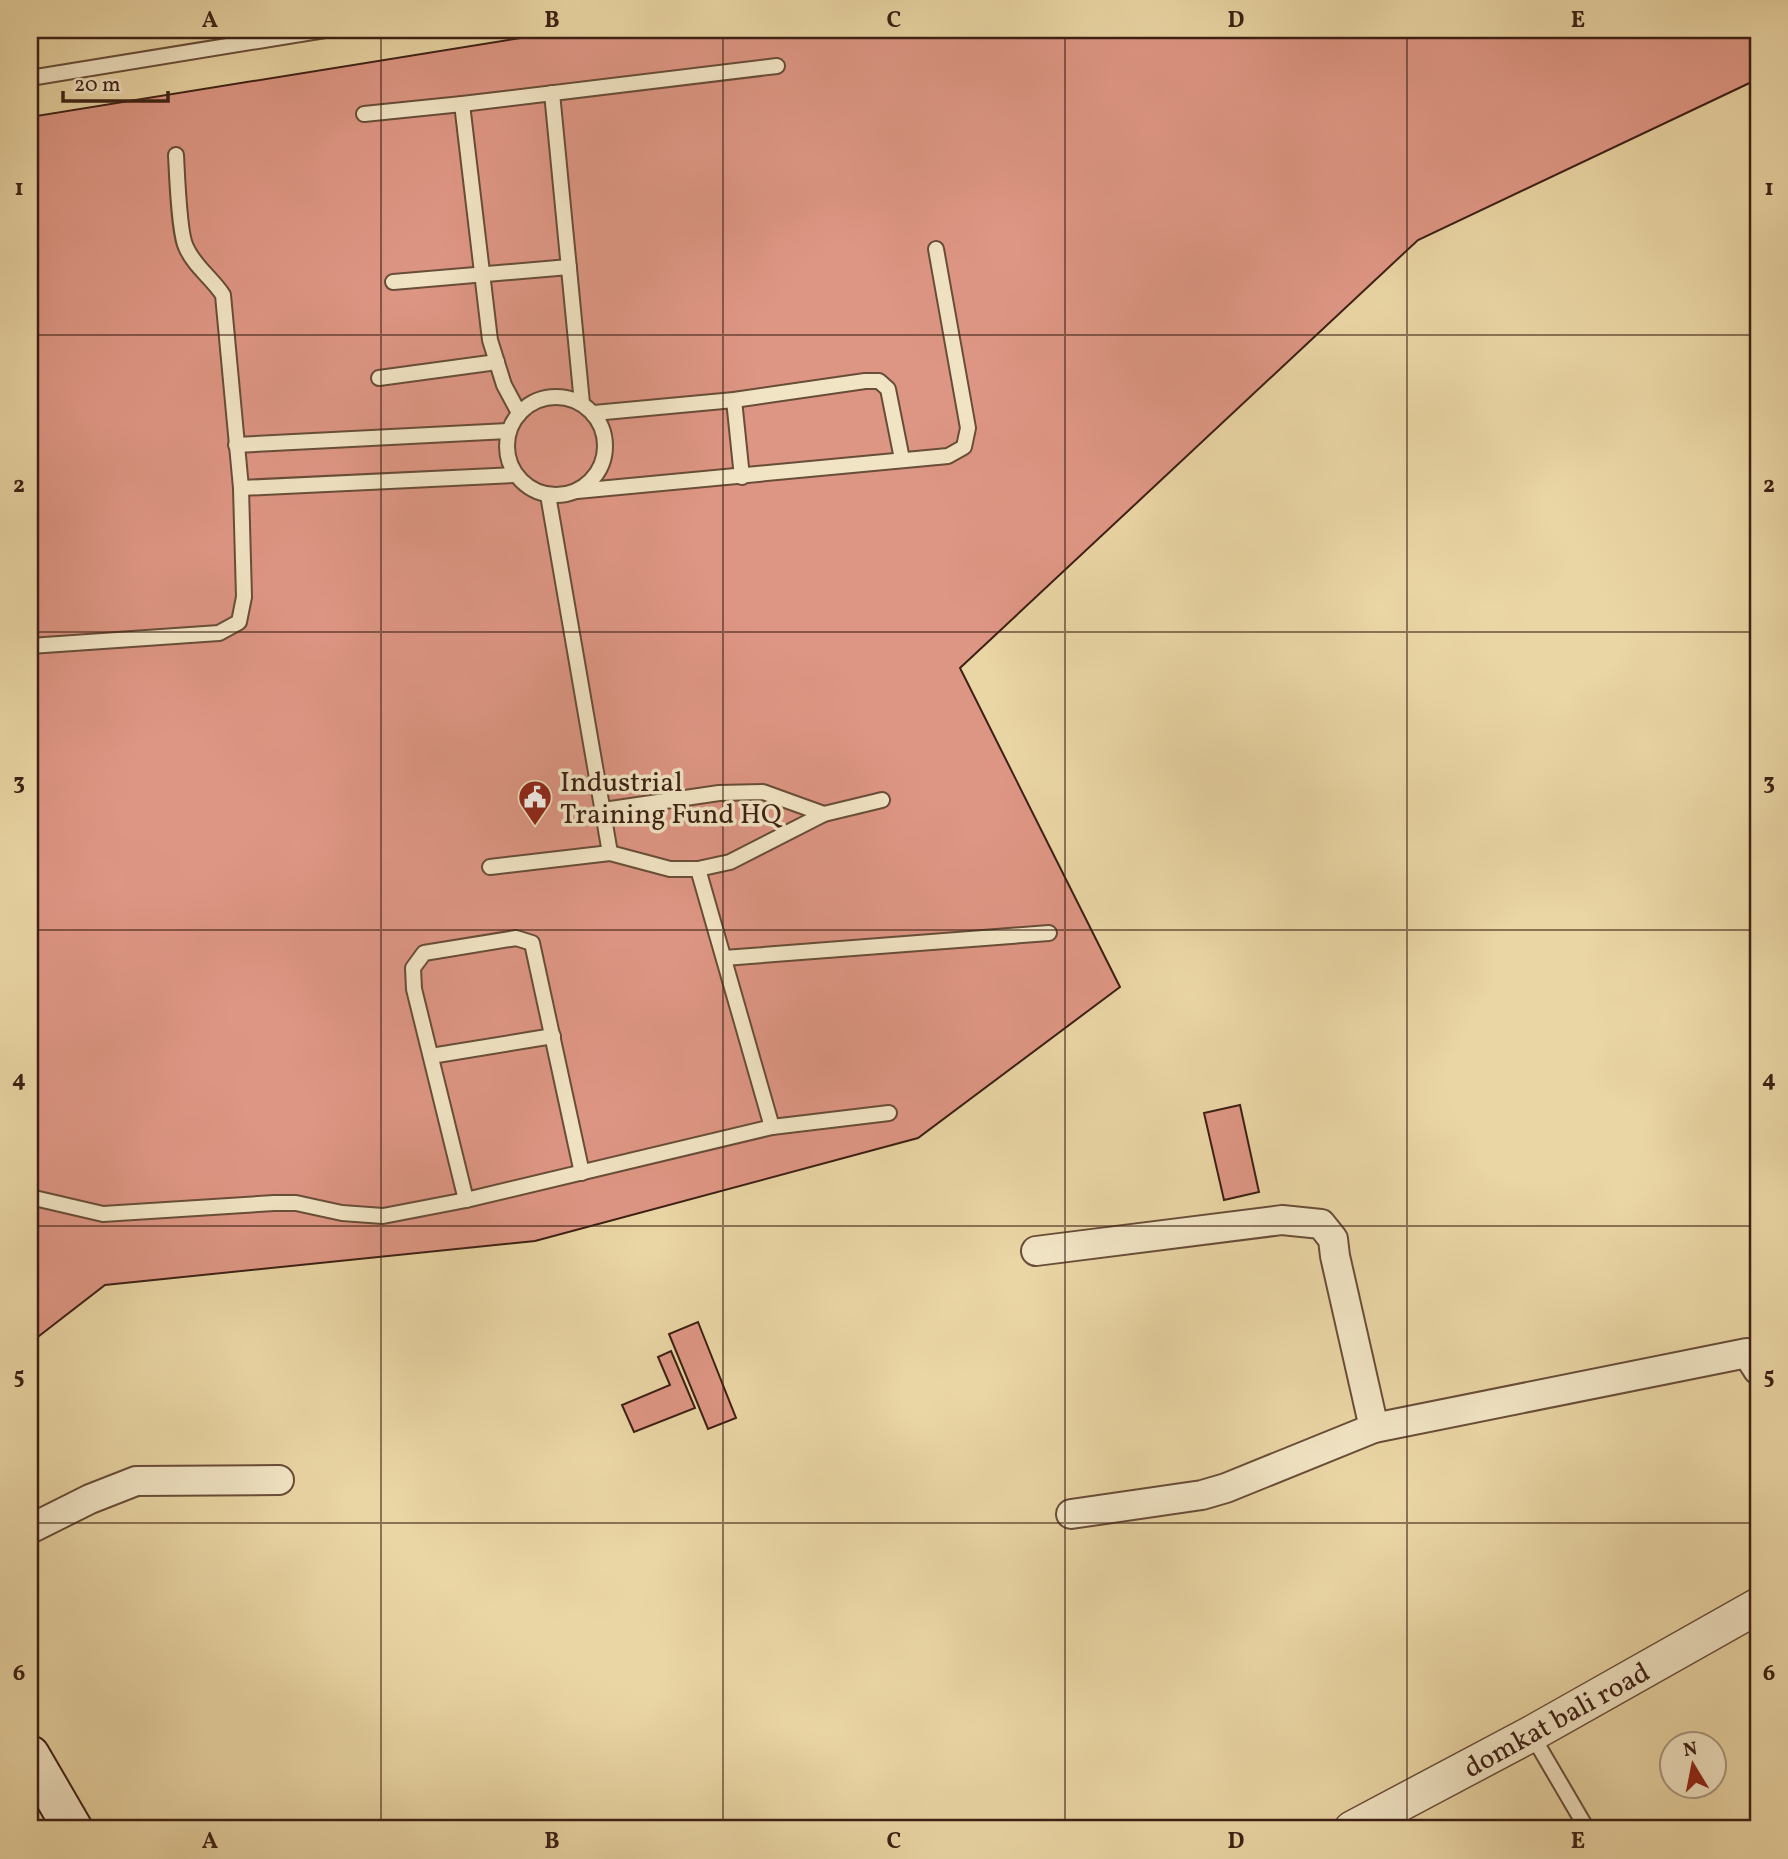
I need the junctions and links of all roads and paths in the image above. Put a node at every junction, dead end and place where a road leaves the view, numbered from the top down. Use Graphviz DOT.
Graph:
graph roads {
  1 [pos="325,30"];
  2 [pos="777,66"];
  3 [pos="30,78"];
  4 [pos="552,93"];
  5 [pos="462,104"];
  6 [pos="364,114"];
  7 [pos="176,155"];
  8 [pos="936,249"];
  9 [pos="569,267"];
  10 [pos="482,275"];
  11 [pos="393,282"];
  12 [pos="497,362"];
  13 [pos="379,378"];
  14 [pos="734,400"];
  15 [pos="588,408"];
  16 [pos="519,413"];
  17 [pos="508,431"];
  18 [pos="236,445"];
  19 [pos="902,459"];
  20 [pos="515,475"];
  21 [pos="742,477"];
  22 [pos="241,488"];
  23 [pos="578,491"];
  24 [pos="548,495"];
  25 [pos="30,646"];
  26 [pos="882,800"];
  27 [pos="604,810"];
  28 [pos="824,814"];
  29 [pos="610,853"];
  30 [pos="490,867"];
  31 [pos="698,869"];
  32 [pos="1049,933"];
  33 [pos="724,958"];
  34 [pos="553,1036"];
  35 [pos="431,1056"];
  36 [pos="889,1113"];
  37 [pos="772,1127"];
  38 [pos="582,1172"];
  39 [pos="30,1198"];
  40 [pos="466,1200"];
  41 [pos="1036,1251"];
  42 [pos="1758,1370"];
  43 [pos="1374,1429"];
  44 [pos="279,1480"];
  45 [pos="1071,1514"];
  46 [pos="30,1529"];
  47 [pos="1758,1606"];
  48 [pos="1531,1734"];
  49 [pos="30,1755"];
  50 [pos="73,1829"];
  51 [pos="1352,1829"];
  52 [pos="1587,1829"];
  1 -- 3 [label="lane"];
  2 -- 4 [label="lane"];
  4 -- 5 [label="lane"];
  4 -- 9 [label="lane"];
  5 -- 6 [label="lane"];
  5 -- 10 [label="lane"];
  7 -- 18 [label="lane"];
  8 -- 19 [label="lane"];
  9 -- 10 [label="lane"];
  9 -- 15 [label="lane"];
  10 -- 11 [label="lane"];
  10 -- 12 [label="lane"];
  12 -- 13 [label="lane"];
  12 -- 16 [label="lane"];
  14 -- 15 [label="lane"];
  14 -- 19 [label="lane"];
  14 -- 21 [label="lane"];
  15 -- 16 [label="lane"];
  15 -- 23 [label="lane"];
  16 -- 17 [label="lane"];
  17 -- 18 [label="lane"];
  17 -- 20 [label="lane"];
  18 -- 22 [label="lane"];
  19 -- 21 [label="lane"];
  20 -- 22 [label="lane"];
  20 -- 24 [label="lane"];
  21 -- 23 [label="lane"];
  22 -- 25 [label="lane"];
  23 -- 24 [label="lane"];
  24 -- 27 [label="lane"];
  26 -- 28 [label="lane"];
  27 -- 28 [label="lane"];
  27 -- 29 [label="lane"];
  28 -- 31 [label="lane"];
  29 -- 30 [label="lane"];
  29 -- 31 [label="lane"];
  31 -- 33 [label="lane"];
  32 -- 33 [label="lane"];
  33 -- 37 [label="lane"];
  34 -- 35 [label="lane"];
  34 -- 35 [label="lane"];
  34 -- 38 [label="lane"];
  35 -- 40 [label="lane"];
  36 -- 37 [label="lane"];
  37 -- 38 [label="lane"];
  38 -- 40 [label="lane"];
  39 -- 40 [label="lane"];
  41 -- 43 [label="street"];
  42 -- 43 [label="street"];
  43 -- 45 [label="street"];
  44 -- 46 [label="street"];
  47 -- 48 [label="street, domkat bali road"];
  48 -- 51 [label="street, domkat bali road"];
  48 -- 52 [label="lane"];
  49 -- 50 [label="main road"];
}
